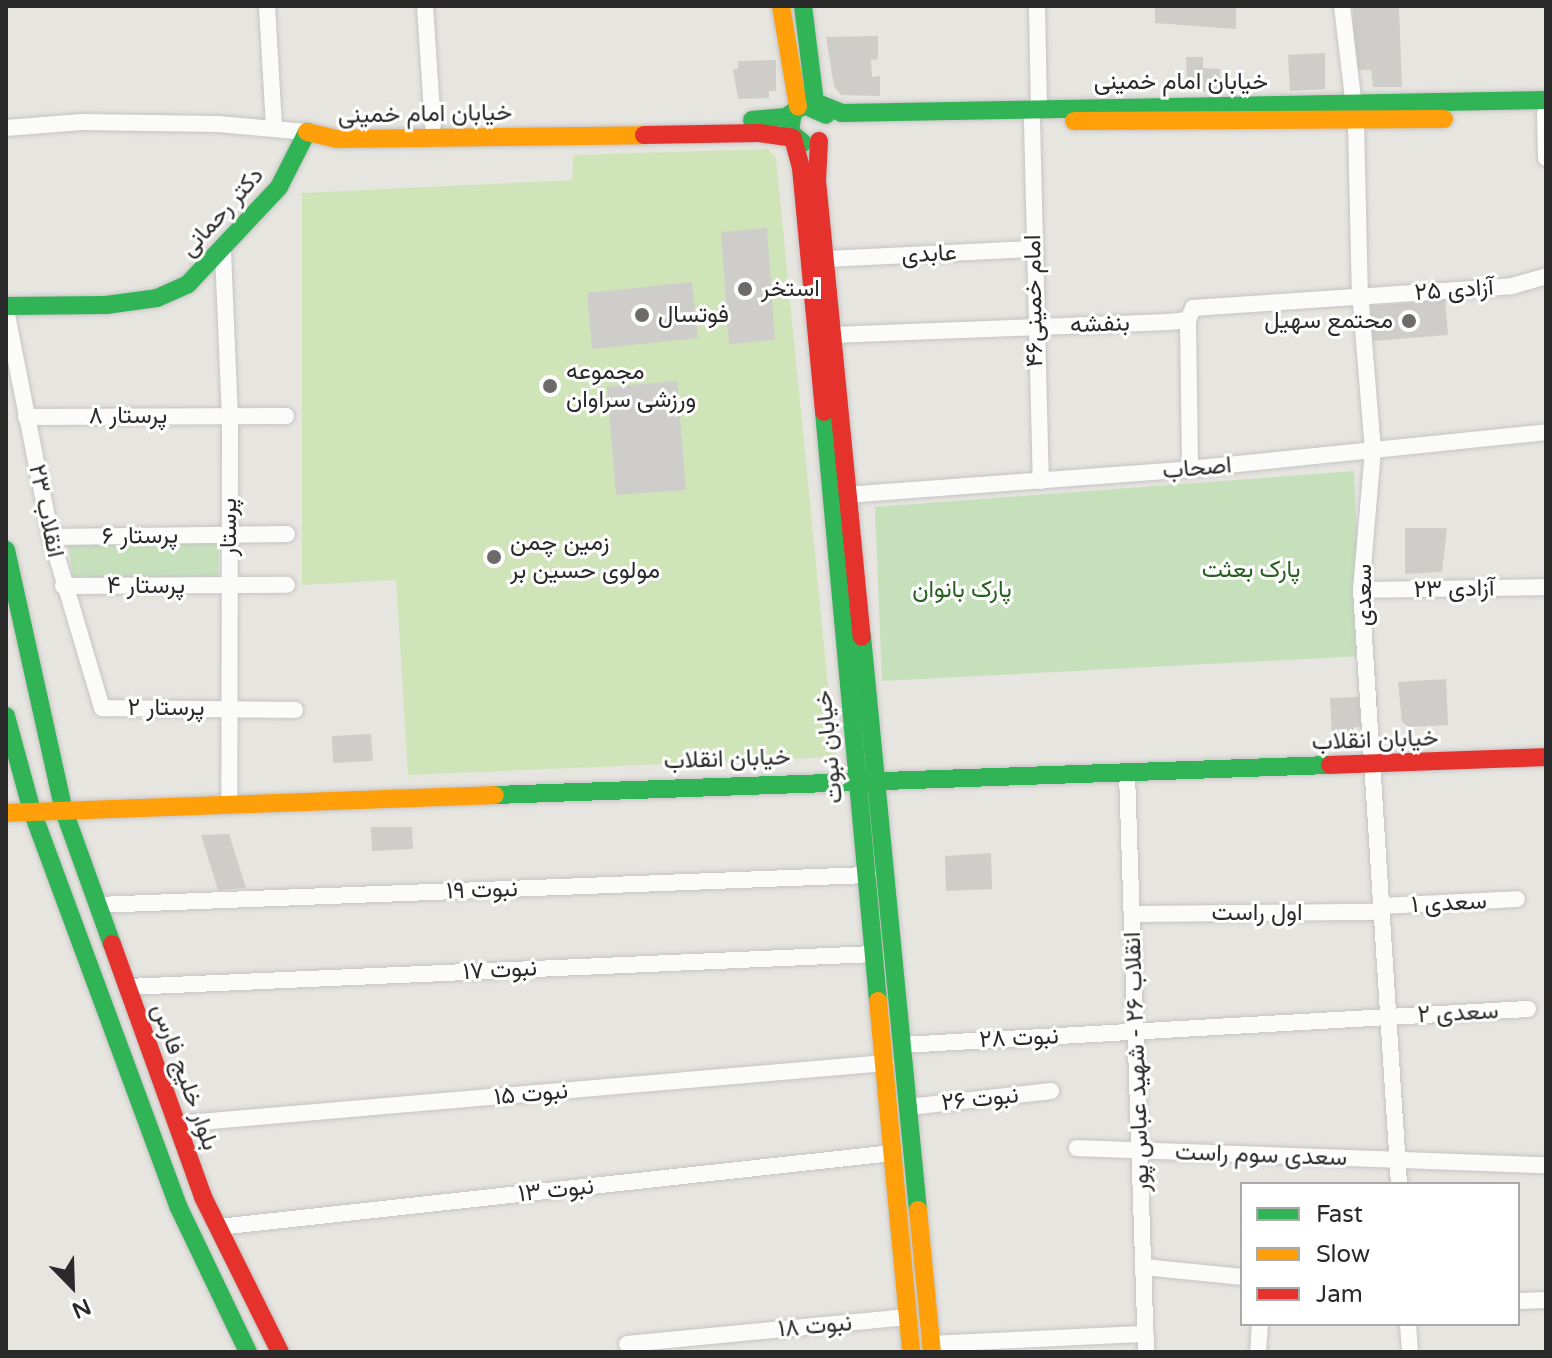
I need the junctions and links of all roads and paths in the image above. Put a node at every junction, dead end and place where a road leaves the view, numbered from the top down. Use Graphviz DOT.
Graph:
graph roads {
  1 [pos="267,6"];
  2 [pos="425,6"];
  3 [pos="781,6"];
  4 [pos="803,6"];
  5 [pos="1037,6"];
  6 [pos="1342,6"];
  7 [pos="818,107"];
  8 [pos="795,110"];
  9 [pos="1546,110"];
  10 [pos="1036,114"];
  11 [pos="1354,115"];
  12 [pos="274,127"];
  13 [pos="6,128"];
  14 [pos="433,131"];
  15 [pos="307,132"];
  16 [pos="793,138"];
  17 [pos="822,138"];
  18 [pos="1546,158"];
  19 [pos="1033,249"];
  20 [pos="223,252"];
  21 [pos="825,259"];
  22 [pos="1546,276"];
  23 [pos="1360,293"];
  24 [pos="6,308"];
  25 [pos="1188,320"];
  26 [pos="1033,326"];
  27 [pos="832,335"];
  28 [pos="230,416"];
  29 [pos="286,416"];
  30 [pos="26,417"];
  31 [pos="1546,432"];
  32 [pos="1373,450"];
  33 [pos="1190,469"];
  34 [pos="1041,481"];
  35 [pos="838,496"];
  36 [pos="287,534"];
  37 [pos="229,535"];
  38 [pos="51,537"];
  39 [pos="6,550"];
  40 [pos="287,585"];
  41 [pos="63,586"];
  42 [pos="229,586"];
  43 [pos="1546,587"];
  44 [pos="1361,590"];
  45 [pos="102,708"];
  46 [pos="229,708"];
  47 [pos="295,710"];
  48 [pos="6,716"];
  49 [pos="1546,757"];
  50 [pos="1372,764"];
  51 [pos="1127,773"];
  52 [pos="865,778"];
  53 [pos="229,802"];
  54 [pos="32,811"];
  55 [pos="64,811"];
  56 [pos="6,813"];
  57 [pos="868,875"];
  58 [pos="1517,899"];
  59 [pos="97,905"];
  60 [pos="1382,909"];
  61 [pos="1132,914"];
  62 [pos="873,954"];
  63 [pos="127,987"];
  64 [pos="1528,1009"];
  65 [pos="1388,1017"];
  66 [pos="1136,1031"];
  67 [pos="903,1049"];
  68 [pos="884,1059"];
  69 [pos="1051,1091"];
  70 [pos="909,1107"];
  71 [pos="176,1124"];
  72 [pos="1077,1148"];
  73 [pos="1140,1150"];
  74 [pos="892,1153"];
  75 [pos="1397,1161"];
  76 [pos="1544,1165"];
  77 [pos="1399,1182"];
  78 [pos="219,1227"];
  79 [pos="1144,1267"];
  80 [pos="1240,1277"];
  81 [pos="1546,1300"];
  82 [pos="1520,1301"];
  83 [pos="928,1315"];
  84 [pos="908,1317"];
  85 [pos="1260,1326"];
  86 [pos="1408,1326"];
  87 [pos="1146,1334"];
  88 [pos="627,1344"];
  89 [pos="931,1348"];
  90 [pos="248,1352"];
  91 [pos="280,1352"];
  92 [pos="911,1352"];
  93 [pos="1146,1352"];
  94 [pos="1258,1352"];
  95 [pos="1410,1352"];
  1 -- 12 [label="street"];
  2 -- 14 [label="street"];
  3 -- 8 [label="main road"];
  4 -- 7 [label="main road"];
  5 -- 10 [label="street, امام خمینی۴۶"];
  6 -- 11 [label="street, سعدی"];
  7 -- 8 [label="main road"];
  7 -- 10 [label="main road, خیابان امام خمینی"];
  7 -- 17 [label="main road"];
  8 -- 14 [label="main road, خیابان امام خمینی"];
  8 -- 16 [label="main road"];
  9 -- 11 [label="main road, خیابان امام خمینی"];
  9 -- 18 [label="street"];
  10 -- 11 [label="main road, خیابان امام خمینی"];
  10 -- 17 [label="main road, خیابان امام خمینی"];
  10 -- 19 [label="street, امام خمینی۴۶"];
  11 -- 23 [label="street, سعدی"];
  12 -- 13 [label="street"];
  12 -- 15 [label="street"];
  14 -- 15 [label="main road, خیابان امام خمینی"];
  14 -- 16 [label="main road, خیابان امام خمینی"];
  15 -- 20 [label="main road, دکتر رحمانی"];
  16 -- 17 [label="main road"];
  16 -- 35 [label="main road, خیابان نبوت"];
  17 -- 21 [label="main road, خیابان نبوت"];
  19 -- 21 [label="street, عابدی"];
  19 -- 26 [label="street, امام خمینی۴۶"];
  20 -- 24 [label="main road, دکتر رحمانی"];
  20 -- 28 [label="street, پرستار"];
  21 -- 27 [label="main road, خیابان نبوت"];
  22 -- 23 [label="street, آزادی ۲۵"];
  23 -- 25 [label="street, بنفشه"];
  23 -- 32 [label="street, سعدی"];
  24 -- 30 [label="street, انقلاب ۲۳"];
  25 -- 26 [label="street, بنفشه"];
  25 -- 33 [label="street"];
  26 -- 27 [label="street, بنفشه"];
  26 -- 34 [label="street, امام خمینی۴۶"];
  27 -- 35 [label="main road, خیابان نبوت"];
  28 -- 29 [label="street, پرستار ۸"];
  28 -- 30 [label="street, پرستار ۸"];
  28 -- 37 [label="street, پرستار"];
  30 -- 38 [label="street, انقلاب ۲۳"];
  31 -- 32 [label="street, اصحاب"];
  32 -- 33 [label="street, اصحاب"];
  32 -- 44 [label="street, سعدی"];
  33 -- 34 [label="street, اصحاب"];
  34 -- 35 [label="street, اصحاب"];
  35 -- 52 [label="main road, خیابان نبوت"];
  36 -- 37 [label="street, پرستار ۶"];
  37 -- 38 [label="street, پرستار ۶"];
  37 -- 42 [label="street, پرستار"];
  38 -- 41 [label="street, انقلاب ۲۳"];
  39 -- 55 [label="main road, بلوار خلیج فارس"];
  40 -- 42 [label="street, پرستار ۴"];
  41 -- 42 [label="street, پرستار ۴"];
  41 -- 45 [label="street, انقلاب ۲۳"];
  42 -- 46 [label="street, پرستار"];
  43 -- 44 [label="street, آزادی ۲۳"];
  44 -- 50 [label="street, سعدی"];
  45 -- 46 [label="street, پرستار ۲"];
  46 -- 47 [label="street, پرستار ۲"];
  46 -- 53 [label="street, پرستار"];
  48 -- 54 [label="main road"];
  49 -- 50 [label="main road, خیابان انقلاب"];
  50 -- 51 [label="main road, خیابان انقلاب"];
  50 -- 60 [label="street, سعدی"];
  51 -- 52 [label="main road, خیابان انقلاب"];
  51 -- 61 [label="street, انقلاب ۲۶ - شهید عباس پور"];
  52 -- 53 [label="main road, خیابان انقلاب"];
  52 -- 57 [label="main road, خیابان نبوت"];
  52 -- 67 [label="main road, خیابان نبوت"];
  53 -- 55 [label="main road, خیابان انقلاب"];
  54 -- 55 [label="main road, خیابان انقلاب"];
  54 -- 56 [label="main road, خیابان انقلاب"];
  54 -- 90 [label="main road"];
  55 -- 59 [label="main road, بلوار خلیج فارس"];
  57 -- 59 [label="street, نبوت ۱۹"];
  57 -- 62 [label="main road, خیابان نبوت"];
  58 -- 60 [label="street, سعدی ۱"];
  59 -- 63 [label="main road, بلوار خلیج فارس"];
  60 -- 61 [label="street, اول راست"];
  60 -- 65 [label="street, سعدی"];
  61 -- 66 [label="street, انقلاب ۲۶ - شهید عباس پور"];
  62 -- 63 [label="street, نبوت ۱۷"];
  62 -- 68 [label="main road, خیابان نبوت"];
  63 -- 71 [label="main road, بلوار خلیج فارس"];
  64 -- 65 [label="street, سعدی ۲"];
  65 -- 66 [label="street, سعدی ۲"];
  65 -- 75 [label="street, سعدی"];
  66 -- 67 [label="street, نبوت ۲۸"];
  66 -- 73 [label="street, انقلاب ۲۶ - شهید عباس پور"];
  67 -- 68 [label="main road"];
  67 -- 70 [label="main road, خیابان نبوت"];
  68 -- 71 [label="street, نبوت ۱۵"];
  68 -- 74 [label="main road, خیابان نبوت"];
  69 -- 70 [label="street, نبوت ۲۶"];
  70 -- 83 [label="main road, خیابان نبوت"];
  71 -- 78 [label="main road, بلوار خلیج فارس"];
  72 -- 73 [label="street, سعدی سوم راست"];
  73 -- 75 [label="street, سعدی سوم راست"];
  73 -- 79 [label="street, انقلاب ۲۶ - شهید عباس پور"];
  74 -- 78 [label="street, نبوت ۱۳"];
  74 -- 84 [label="main road, خیابان نبوت"];
  75 -- 76 [label="street, سعدی سوم راست"];
  75 -- 77 [label="street, سعدی"];
  78 -- 91 [label="main road, بلوار خلیج فارس"];
  79 -- 80 [label="street"];
  79 -- 87 [label="street, انقلاب ۲۶ - شهید عباس پور"];
  81 -- 82 [label="street"];
  83 -- 84 [label="main road"];
  83 -- 89 [label="main road, خیابان نبوت"];
  84 -- 88 [label="street, نبوت ۱۸"];
  84 -- 92 [label="main road, خیابان نبوت"];
  85 -- 94 [label="street"];
  86 -- 95 [label="street"];
  87 -- 89 [label="street"];
  87 -- 93 [label="street, انقلاب ۲۶ - شهید عباس پور"];
}
